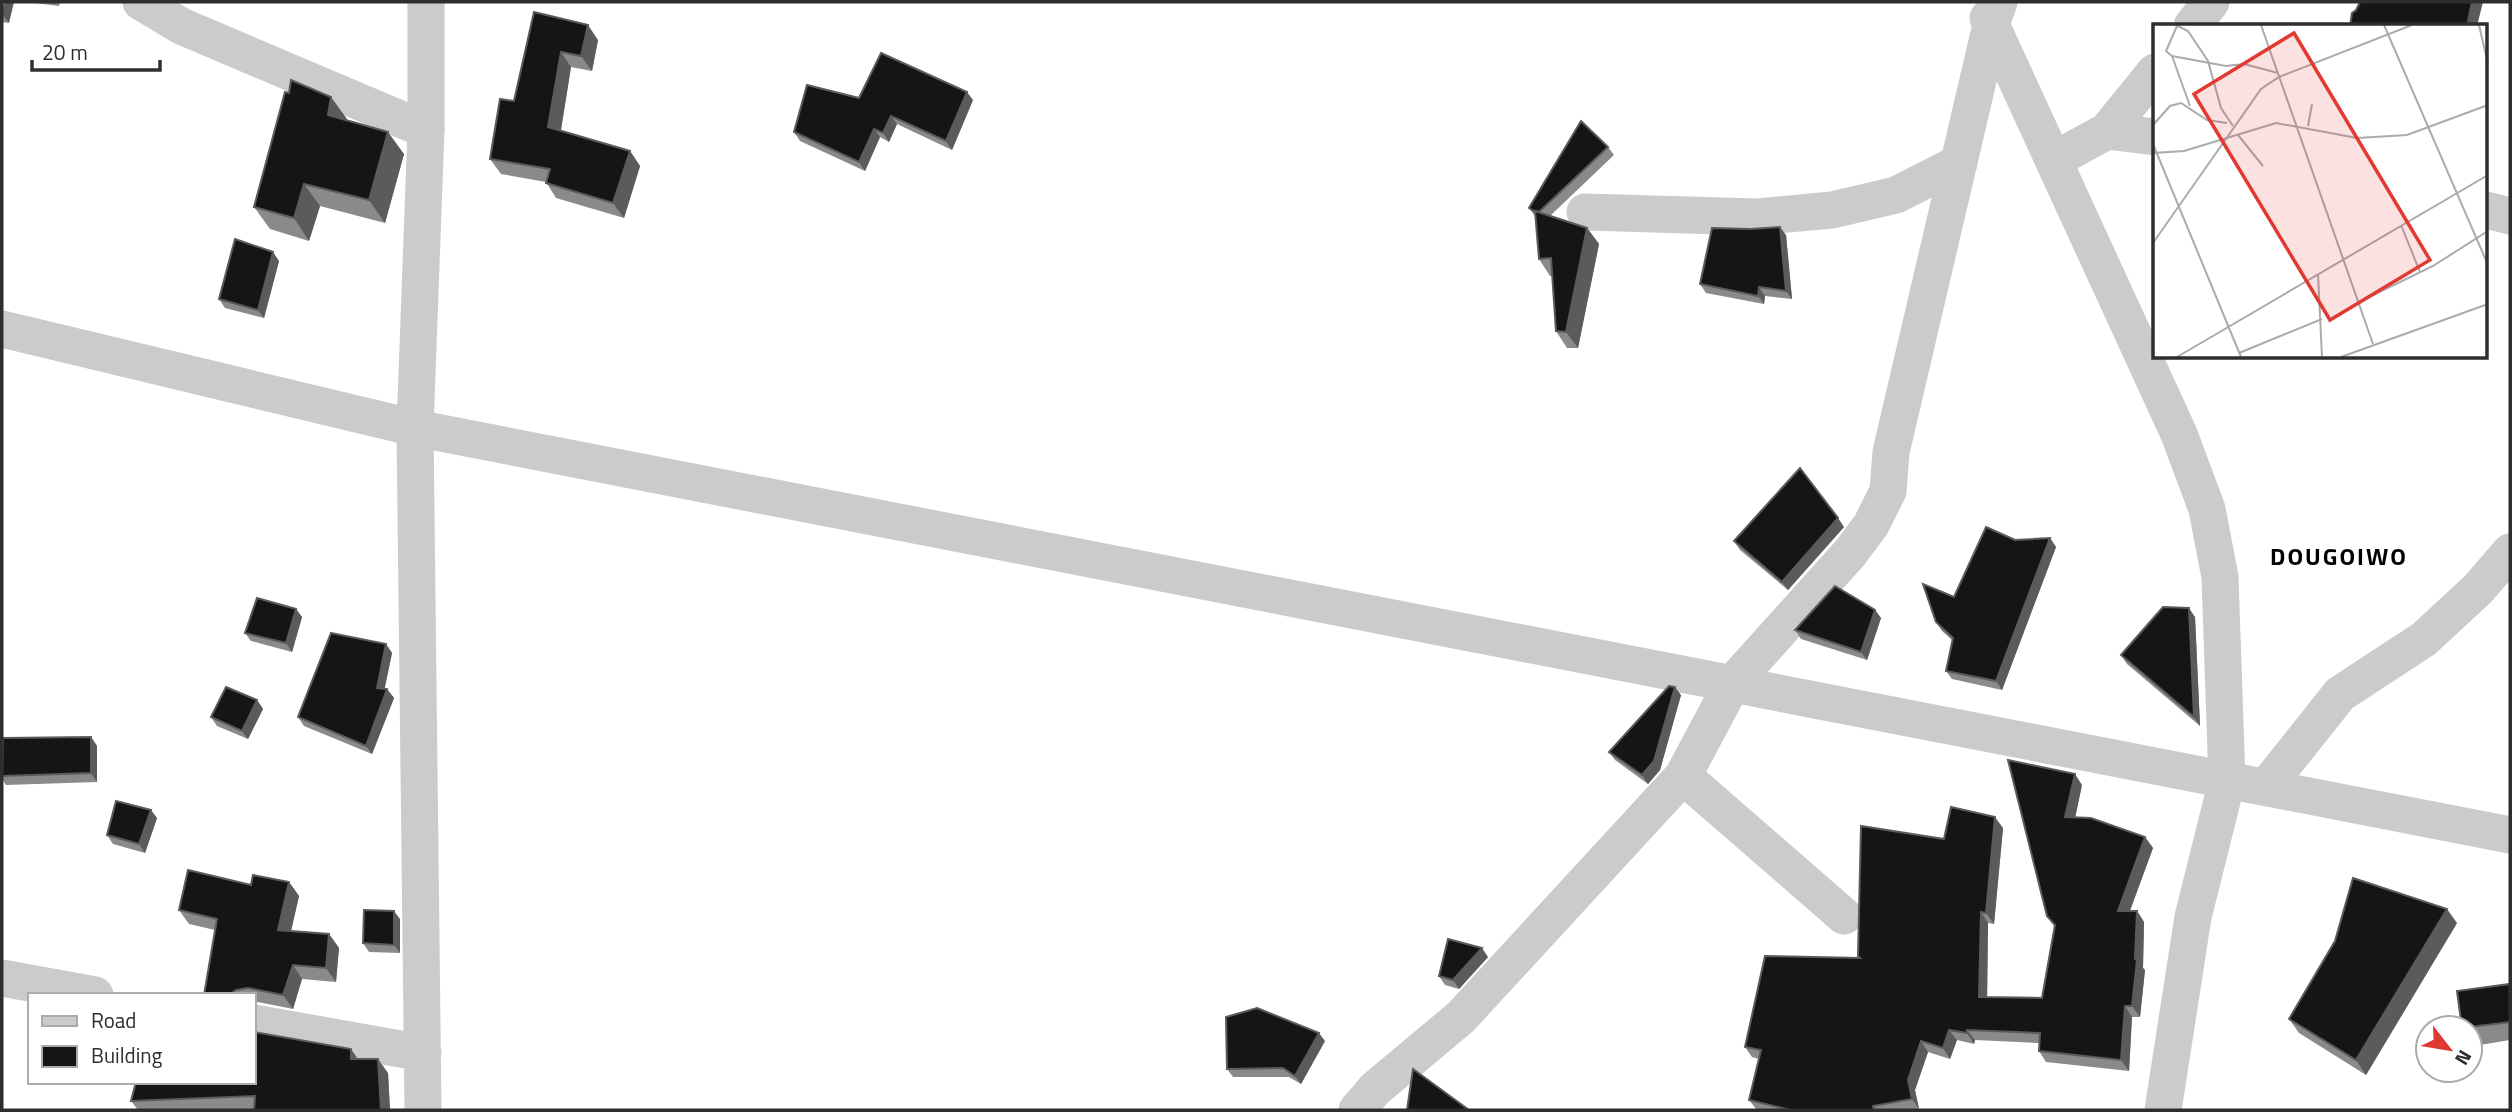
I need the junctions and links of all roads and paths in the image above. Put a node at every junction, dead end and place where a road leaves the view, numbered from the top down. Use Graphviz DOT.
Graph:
graph roads {
  1 [pos="141,2"];
  2 [pos="426,2"];
  3 [pos="2211,2"];
  4 [pos="1990,9"];
  5 [pos="2194,24"];
  6 [pos="2153,74"];
  7 [pos="426,130"];
  8 [pos="2107,131"];
  9 [pos="2153,137"];
  10 [pos="2054,160"];
  11 [pos="1959,163"];
  12 [pos="2488,210"];
  13 [pos="1585,212"];
  14 [pos="2510,216"];
  15 [pos="2,333"];
  16 [pos="415,428"];
  17 [pos="2510,552"];
  18 [pos="1732,684"];
  19 [pos="1683,776"];
  20 [pos="2227,781"];
  21 [pos="2266,787"];
  22 [pos="2510,835"];
  23 [pos="1844,916"];
  24 [pos="2,978"];
  25 [pos="84,993"];
  26 [pos="256,1023"];
  27 [pos="423,1053"];
  28 [pos="423,1110"];
  29 [pos="1357,1110"];
  30 [pos="2163,1110"];
  1 -- 7 [label="street"];
  2 -- 7 [label="street"];
  3 -- 5 [label="street"];
  4 -- 10 [label="street"];
  4 -- 11 [label="street"];
  6 -- 8 [label="street"];
  7 -- 16 [label="street"];
  8 -- 9 [label="street"];
  8 -- 10 [label="street"];
  10 -- 20 [label="street"];
  11 -- 13 [label="street"];
  11 -- 18 [label="street"];
  12 -- 14 [label="street"];
  15 -- 16 [label="street"];
  16 -- 18 [label="street"];
  16 -- 27 [label="street"];
  17 -- 21 [label="street"];
  18 -- 19 [label="street"];
  18 -- 20 [label="street"];
  19 -- 23 [label="street"];
  19 -- 29 [label="street"];
  20 -- 21 [label="street"];
  20 -- 30 [label="street"];
  21 -- 22 [label="street"];
  24 -- 25 [label="street"];
  26 -- 27 [label="street"];
  27 -- 28 [label="street"];
}
